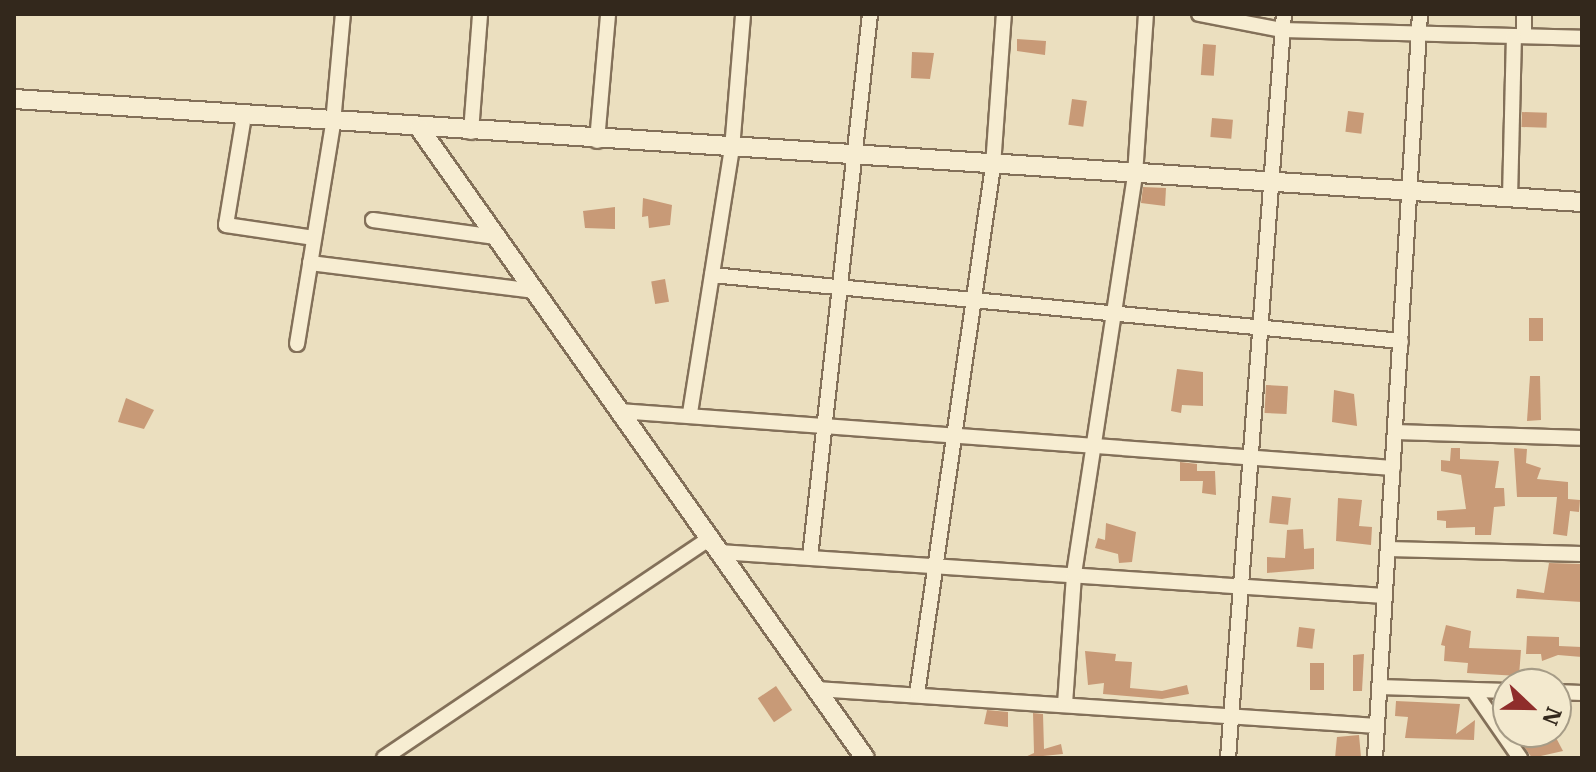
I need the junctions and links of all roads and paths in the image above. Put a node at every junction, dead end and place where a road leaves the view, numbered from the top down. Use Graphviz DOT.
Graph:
graph roads {
  1 [pos="343,14"];
  2 [pos="480,14"];
  3 [pos="608,14"];
  4 [pos="743,14"];
  5 [pos="870,14"];
  6 [pos="1004,14"];
  7 [pos="1146,14"];
  8 [pos="1199,14"];
  9 [pos="1284,14"];
  10 [pos="1420,14"];
  11 [pos="1524,14"];
  12 [pos="1282,30"];
  13 [pos="1419,34"];
  14 [pos="1519,36"];
  15 [pos="1582,38"];
  16 [pos="14,99"];
  17 [pos="244,116"];
  18 [pos="333,123"];
  19 [pos="420,129"];
  20 [pos="471,132"];
  21 [pos="597,141"];
  22 [pos="732,149"];
  23 [pos="858,157"];
  24 [pos="993,166"];
  25 [pos="1135,175"];
  26 [pos="1271,183"];
  27 [pos="1410,191"];
  28 [pos="1510,198"];
  29 [pos="1582,202"];
  30 [pos="373,220"];
  31 [pos="496,237"];
  32 [pos="314,238"];
  33 [pos="310,263"];
  34 [pos="712,275"];
  35 [pos="842,288"];
  36 [pos="535,291"];
  37 [pos="973,300"];
  38 [pos="1113,313"];
  39 [pos="1260,327"];
  40 [pos="1401,341"];
  41 [pos="297,344"];
  42 [pos="619,411"];
  43 [pos="690,413"];
  44 [pos="826,424"];
  45 [pos="1395,432"];
  46 [pos="954,434"];
  47 [pos="1582,438"];
  48 [pos="1094,445"];
  49 [pos="1250,457"];
  50 [pos="1393,468"];
  51 [pos="714,545"];
  52 [pos="1388,549"];
  53 [pos="1582,554"];
  54 [pos="810,557"];
  55 [pos="935,564"];
  56 [pos="1074,574"];
  57 [pos="1241,586"];
  58 [pos="1385,596"];
  59 [pos="1379,687"];
  60 [pos="816,689"];
  61 [pos="1473,690"];
  62 [pos="1492,691"];
  63 [pos="917,694"];
  64 [pos="1065,704"];
  65 [pos="1231,716"];
  66 [pos="1377,726"];
  67 [pos="860,756"];
  68 [pos="384,758"];
  69 [pos="1228,758"];
  70 [pos="1375,758"];
  71 [pos="1520,758"];
  1 -- 18 [label="street"];
  2 -- 20 [label="street"];
  3 -- 21 [label="street"];
  4 -- 22 [label="street"];
  5 -- 23 [label="street"];
  6 -- 24 [label="street"];
  7 -- 25 [label="street"];
  8 -- 12 [label="street"];
  9 -- 12 [label="street"];
  10 -- 13 [label="street"];
  11 -- 14 [label="street"];
  12 -- 13 [label="street"];
  12 -- 26 [label="street"];
  13 -- 14 [label="street"];
  13 -- 27 [label="street"];
  14 -- 15 [label="street"];
  14 -- 28 [label="street"];
  16 -- 17 [label="street"];
  17 -- 18 [label="street"];
  17 -- 32 [label="street"];
  18 -- 19 [label="street"];
  18 -- 32 [label="street"];
  19 -- 20 [label="street"];
  19 -- 31 [label="street"];
  20 -- 21 [label="street"];
  21 -- 22 [label="street"];
  22 -- 23 [label="street"];
  22 -- 34 [label="street"];
  23 -- 24 [label="street"];
  23 -- 35 [label="street"];
  24 -- 25 [label="street"];
  24 -- 37 [label="street"];
  25 -- 26 [label="street"];
  25 -- 38 [label="street"];
  26 -- 27 [label="street"];
  26 -- 39 [label="street"];
  27 -- 28 [label="street"];
  27 -- 40 [label="street"];
  28 -- 29 [label="street"];
  30 -- 31 [label="street"];
  31 -- 36 [label="street"];
  32 -- 33 [label="street"];
  33 -- 36 [label="street"];
  33 -- 41 [label="street"];
  34 -- 35 [label="street"];
  34 -- 43 [label="street"];
  35 -- 37 [label="street"];
  35 -- 44 [label="street"];
  36 -- 42 [label="street"];
  37 -- 38 [label="street"];
  37 -- 46 [label="street"];
  38 -- 39 [label="street"];
  38 -- 48 [label="street"];
  39 -- 40 [label="street"];
  39 -- 49 [label="street"];
  40 -- 45 [label="street"];
  42 -- 43 [label="street"];
  42 -- 51 [label="street"];
  43 -- 44 [label="street"];
  44 -- 46 [label="street"];
  44 -- 54 [label="street"];
  45 -- 47 [label="street"];
  45 -- 50 [label="street"];
  46 -- 48 [label="street"];
  46 -- 55 [label="street"];
  48 -- 49 [label="street"];
  48 -- 56 [label="street"];
  49 -- 50 [label="street"];
  49 -- 57 [label="street"];
  50 -- 52 [label="street"];
  51 -- 54 [label="street"];
  51 -- 60 [label="street"];
  51 -- 68 [label="street"];
  52 -- 53 [label="street"];
  52 -- 58 [label="street"];
  54 -- 55 [label="street"];
  55 -- 56 [label="street"];
  55 -- 63 [label="street"];
  56 -- 57 [label="street"];
  56 -- 64 [label="street"];
  57 -- 58 [label="street"];
  57 -- 65 [label="street"];
  58 -- 59 [label="street"];
  59 -- 61 [label="street"];
  59 -- 66 [label="street"];
  60 -- 63 [label="street"];
  60 -- 67 [label="street"];
  61 -- 62 [label="street"];
  61 -- 71 [label="street"];
  63 -- 64 [label="street"];
  64 -- 65 [label="street"];
  65 -- 66 [label="street"];
  65 -- 69 [label="street"];
  66 -- 70 [label="street"];
}
